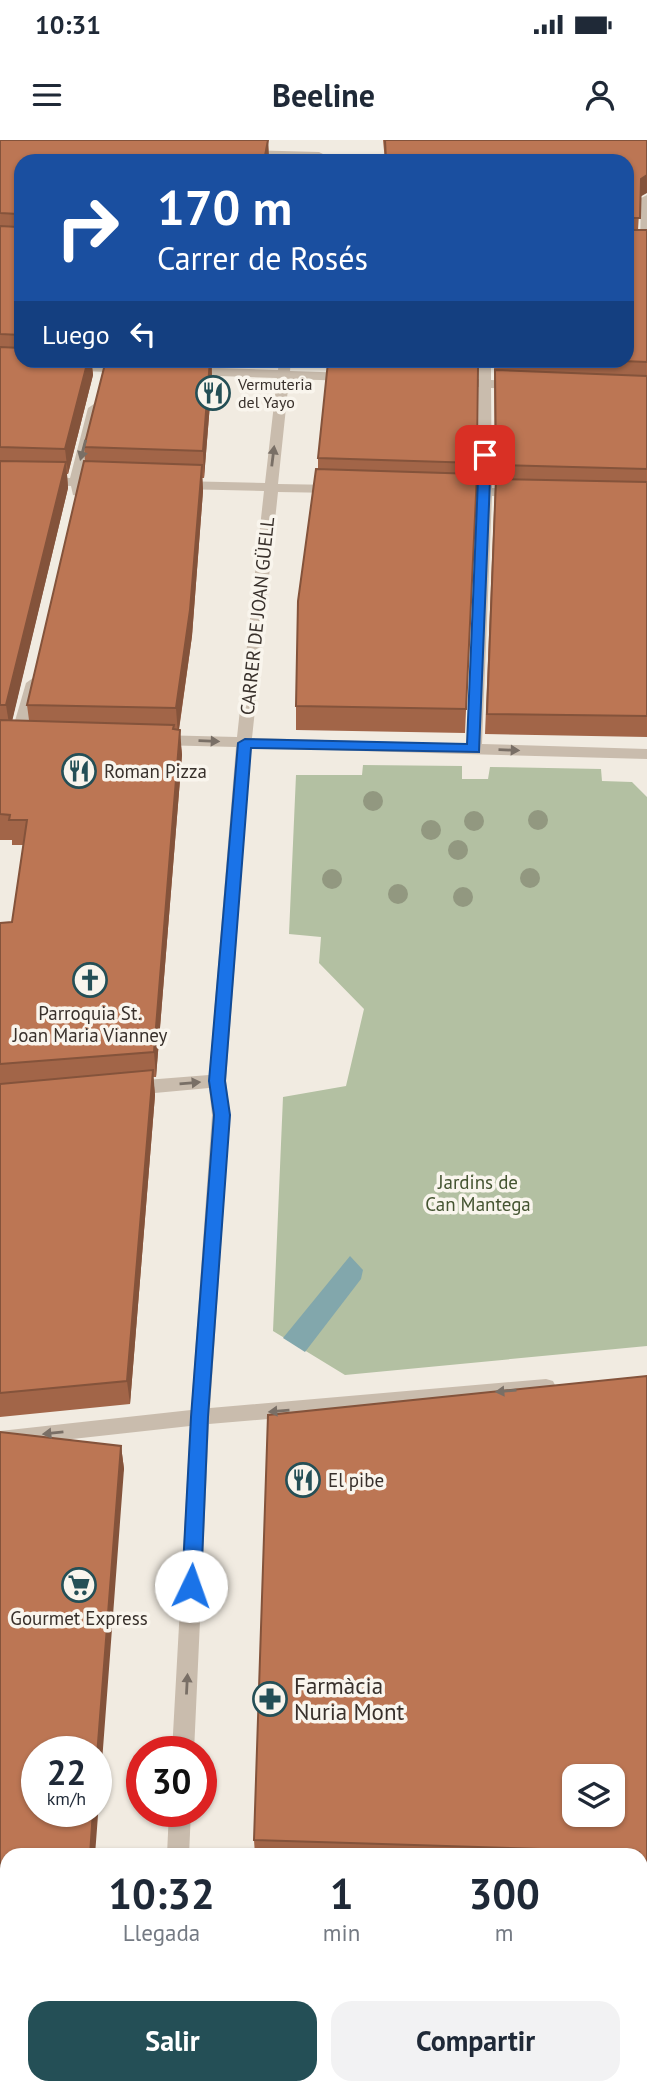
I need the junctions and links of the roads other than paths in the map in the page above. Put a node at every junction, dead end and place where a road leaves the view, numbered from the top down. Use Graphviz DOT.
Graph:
graph roads {
  1 [pos="237,153"];
  2 [pos="253,154"];
  3 [pos="647,198"];
  4 [pos="643,244"];
  5 [pos="63,368"];
  6 [pos="246,368"];
  7 [pos="284,368"];
  8 [pos="291,368"];
  9 [pos="485,368"];
  10 [pos="144,369"];
  11 [pos="171,370"];
  12 [pos="103,374"];
  13 [pos="361,378"];
  14 [pos="443,382"];
  15 [pos="484,384"];
  16 [pos="539,385"];
  17 [pos="0,479"];
  18 [pos="75,482"];
  19 [pos="121,483"];
  20 [pos="163,484"];
  21 [pos="269,488"];
  22 [pos="348,490"];
  23 [pos="444,491"];
  24 [pos="485,492"];
  25 [pos="539,493"];
  26 [pos="75,503"];
  27 [pos="36,670"];
  28 [pos="0,738"];
  29 [pos="138,740"];
  30 [pos="245,743"];
  31 [pos="474,749"];
  32 [pos="647,754"];
  33 [pos="217,1081"];
  34 [pos="118,1089"];
  35 [pos="564,1385"];
  36 [pos="200,1417"];
  37 [pos="0,1439"];
  38 [pos="184,1736"];
  39 [pos="179,1827"];
  40 [pos="178,1848"];
  1 -- 2 [label="street"];
  3 -- 4 [label="street"];
  5 -- 12 [label="street"];
  6 -- 11 [label="street"];
  21 -- 7 [label="street, CARRER DE JOAN GÜELL, one-way"];
  8 -- 13 [label="street"];
  9 -- 15 [label="street"];
  10 -- 12 [label="street"];
  12 -- 18 [label="street, one-way"];
  14 -- 15 [label="street"];
  15 -- 16 [label="street"];
  15 -- 24 [label="street"];
  17 -- 18 [label="street"];
  18 -- 19 [label="street"];
  18 -- 26 [label="street"];
  20 -- 21 [label="street"];
  21 -- 22 [label="street"];
  21 -- 30 [label="street, CARRER DE JOAN GÜELL"];
  23 -- 24 [label="street"];
  24 -- 25 [label="street"];
  24 -- 31 [label="street"];
  27 -- 28 [label="street"];
  29 -- 30 [label="street, one-way"];
  30 -- 31 [label="street"];
  30 -- 33 [label="street, CARRER DE JOAN GÜELL"];
  31 -- 32 [label="street, one-way"];
  34 -- 33 [label="street, one-way"];
  33 -- 36 [label="street, CARRER DE JOAN GÜELL"];
  35 -- 36 [label="street, one-way"];
  36 -- 37 [label="street, one-way"];
  38 -- 36 [label="street, CARRER DE JOAN GÜELL, one-way"];
  39 -- 40 [label="street"];
}
